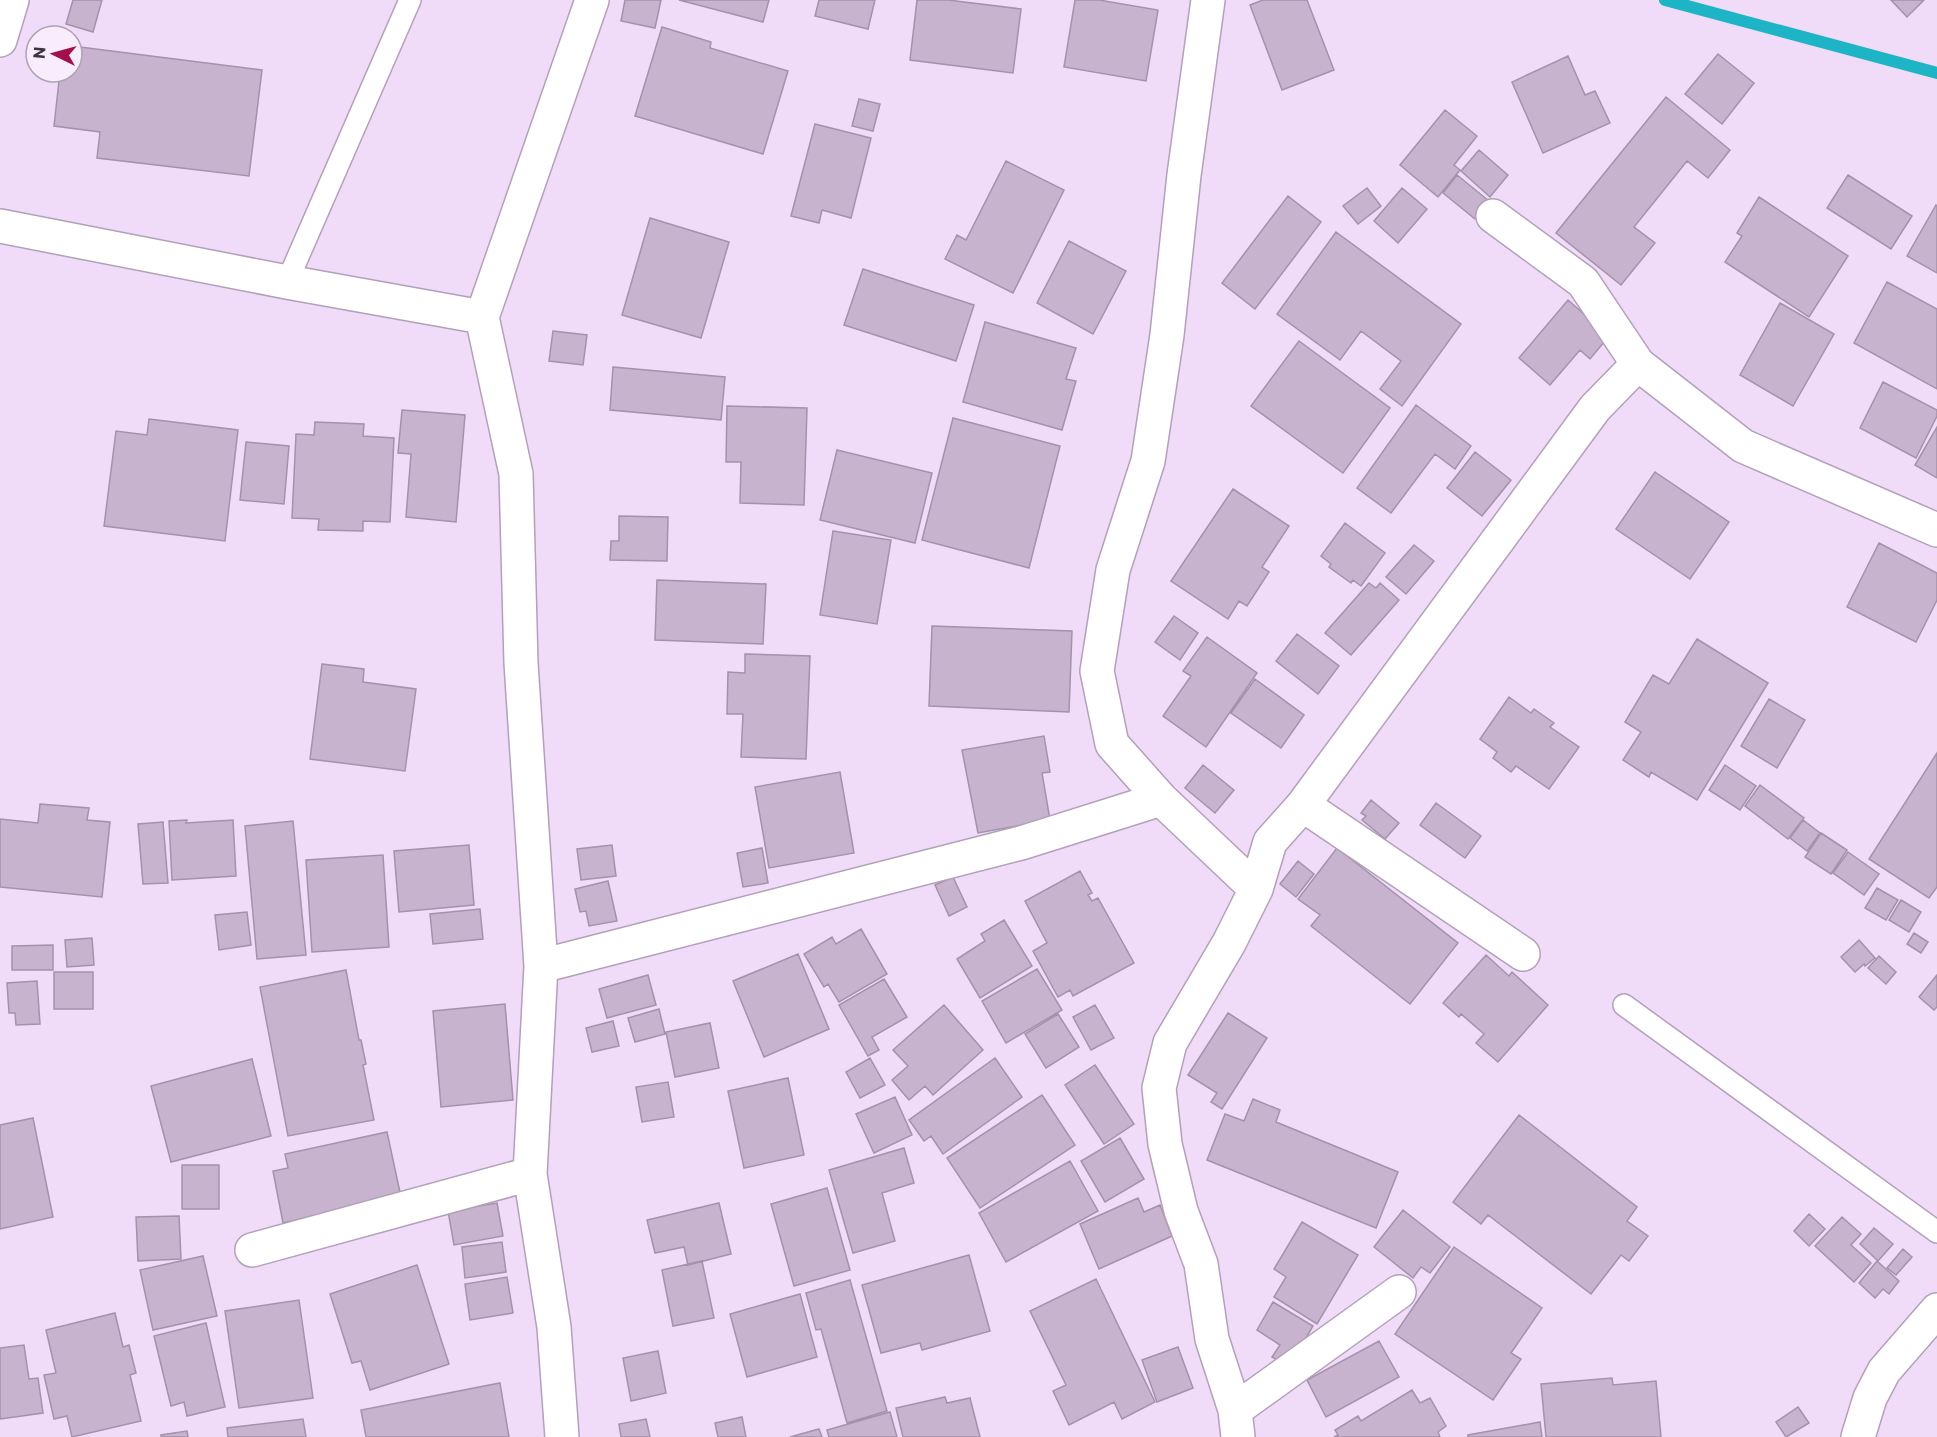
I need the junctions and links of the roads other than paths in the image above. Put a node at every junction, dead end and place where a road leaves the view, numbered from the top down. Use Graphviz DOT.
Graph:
graph roads {
  1 [pos="12,0"];
  2 [pos="410,0"];
  3 [pos="592,0"];
  4 [pos="1208,0"];
  5 [pos="0,40"];
  6 [pos="1493,216"];
  7 [pos="0,226"];
  8 [pos="287,282"];
  9 [pos="482,317"];
  10 [pos="1638,364"];
  11 [pos="1937,530"];
  12 [pos="1161,799"];
  13 [pos="1303,805"];
  14 [pos="1256,889"];
  15 [pos="1523,954"];
  16 [pos="541,966"];
  17 [pos="1624,1005"];
  18 [pos="530,1174"];
  19 [pos="1937,1232"];
  20 [pos="252,1250"];
  21 [pos="1399,1292"];
  22 [pos="1937,1310"];
  23 [pos="1237,1423"];
  24 [pos="562,1437"];
  25 [pos="1858,1437"];
  1 -- 5 [label="street"];
  2 -- 8 [label="lane"];
  3 -- 9 [label="street"];
  4 -- 12 [label="street"];
  6 -- 10 [label="street"];
  7 -- 8 [label="street"];
  8 -- 9 [label="street"];
  9 -- 16 [label="street"];
  10 -- 11 [label="street"];
  10 -- 13 [label="street"];
  12 -- 14 [label="street"];
  12 -- 16 [label="street"];
  13 -- 14 [label="street"];
  13 -- 15 [label="street"];
  14 -- 23 [label="street"];
  16 -- 18 [label="street"];
  17 -- 19 [label="lane"];
  18 -- 20 [label="street"];
  18 -- 24 [label="street"];
  21 -- 23 [label="street"];
  22 -- 25 [label="street"];
}
